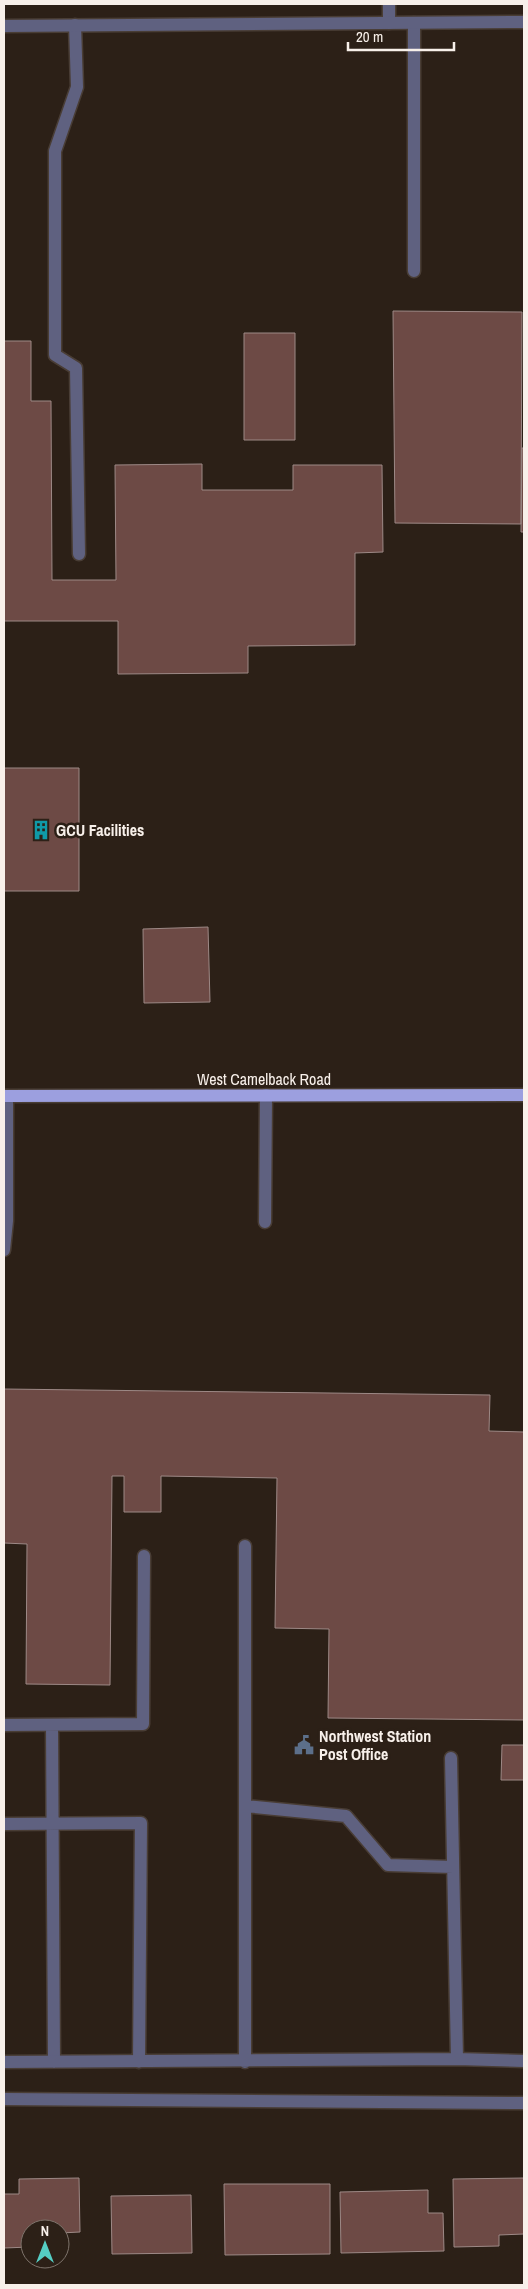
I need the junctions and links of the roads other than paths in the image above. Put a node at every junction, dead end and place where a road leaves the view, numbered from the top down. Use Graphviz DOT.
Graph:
graph roads {
  1 [pos="389,4"];
  2 [pos="524,22"];
  3 [pos="389,23"];
  4 [pos="414,23"];
  5 [pos="75,25"];
  6 [pos="4,26"];
  7 [pos="414,271"];
  8 [pos="79,554"];
  9 [pos="266,1095"];
  10 [pos="524,1095"];
  11 [pos="6,1096"];
  12 [pos="265,1222"];
  13 [pos="4,1250"];
  14 [pos="245,1546"];
  15 [pos="144,1556"];
  16 [pos="4,1725"];
  17 [pos="52,1725"];
  18 [pos="451,1758"];
  19 [pos="245,1806"];
  20 [pos="52,1823"];
  21 [pos="4,1824"];
  22 [pos="453,1867"];
  23 [pos="457,2059"];
  24 [pos="524,2061"];
  25 [pos="4,2062"];
  26 [pos="54,2062"];
  27 [pos="140,2062"];
  28 [pos="245,2062"];
  29 [pos="4,2099"];
  30 [pos="524,2103"];
  1 -- 3 [label="street"];
  2 -- 4 [label="street"];
  3 -- 4 [label="street"];
  3 -- 5 [label="street"];
  4 -- 7 [label="street"];
  5 -- 6 [label="street"];
  5 -- 8 [label="street"];
  9 -- 10 [label="main road, West Camelback Road"];
  9 -- 11 [label="main road, West Camelback Road"];
  9 -- 12 [label="street"];
  11 -- 13 [label="street"];
  14 -- 19 [label="street"];
  15 -- 17 [label="street"];
  16 -- 17 [label="street"];
  17 -- 20 [label="street"];
  18 -- 22 [label="street"];
  19 -- 22 [label="street"];
  19 -- 28 [label="street"];
  20 -- 21 [label="street"];
  20 -- 26 [label="street"];
  20 -- 27 [label="street"];
  22 -- 23 [label="street"];
  23 -- 24 [label="street"];
  23 -- 28 [label="street"];
  25 -- 26 [label="street"];
  26 -- 27 [label="street"];
  27 -- 28 [label="street"];
  29 -- 30 [label="street"];
}
